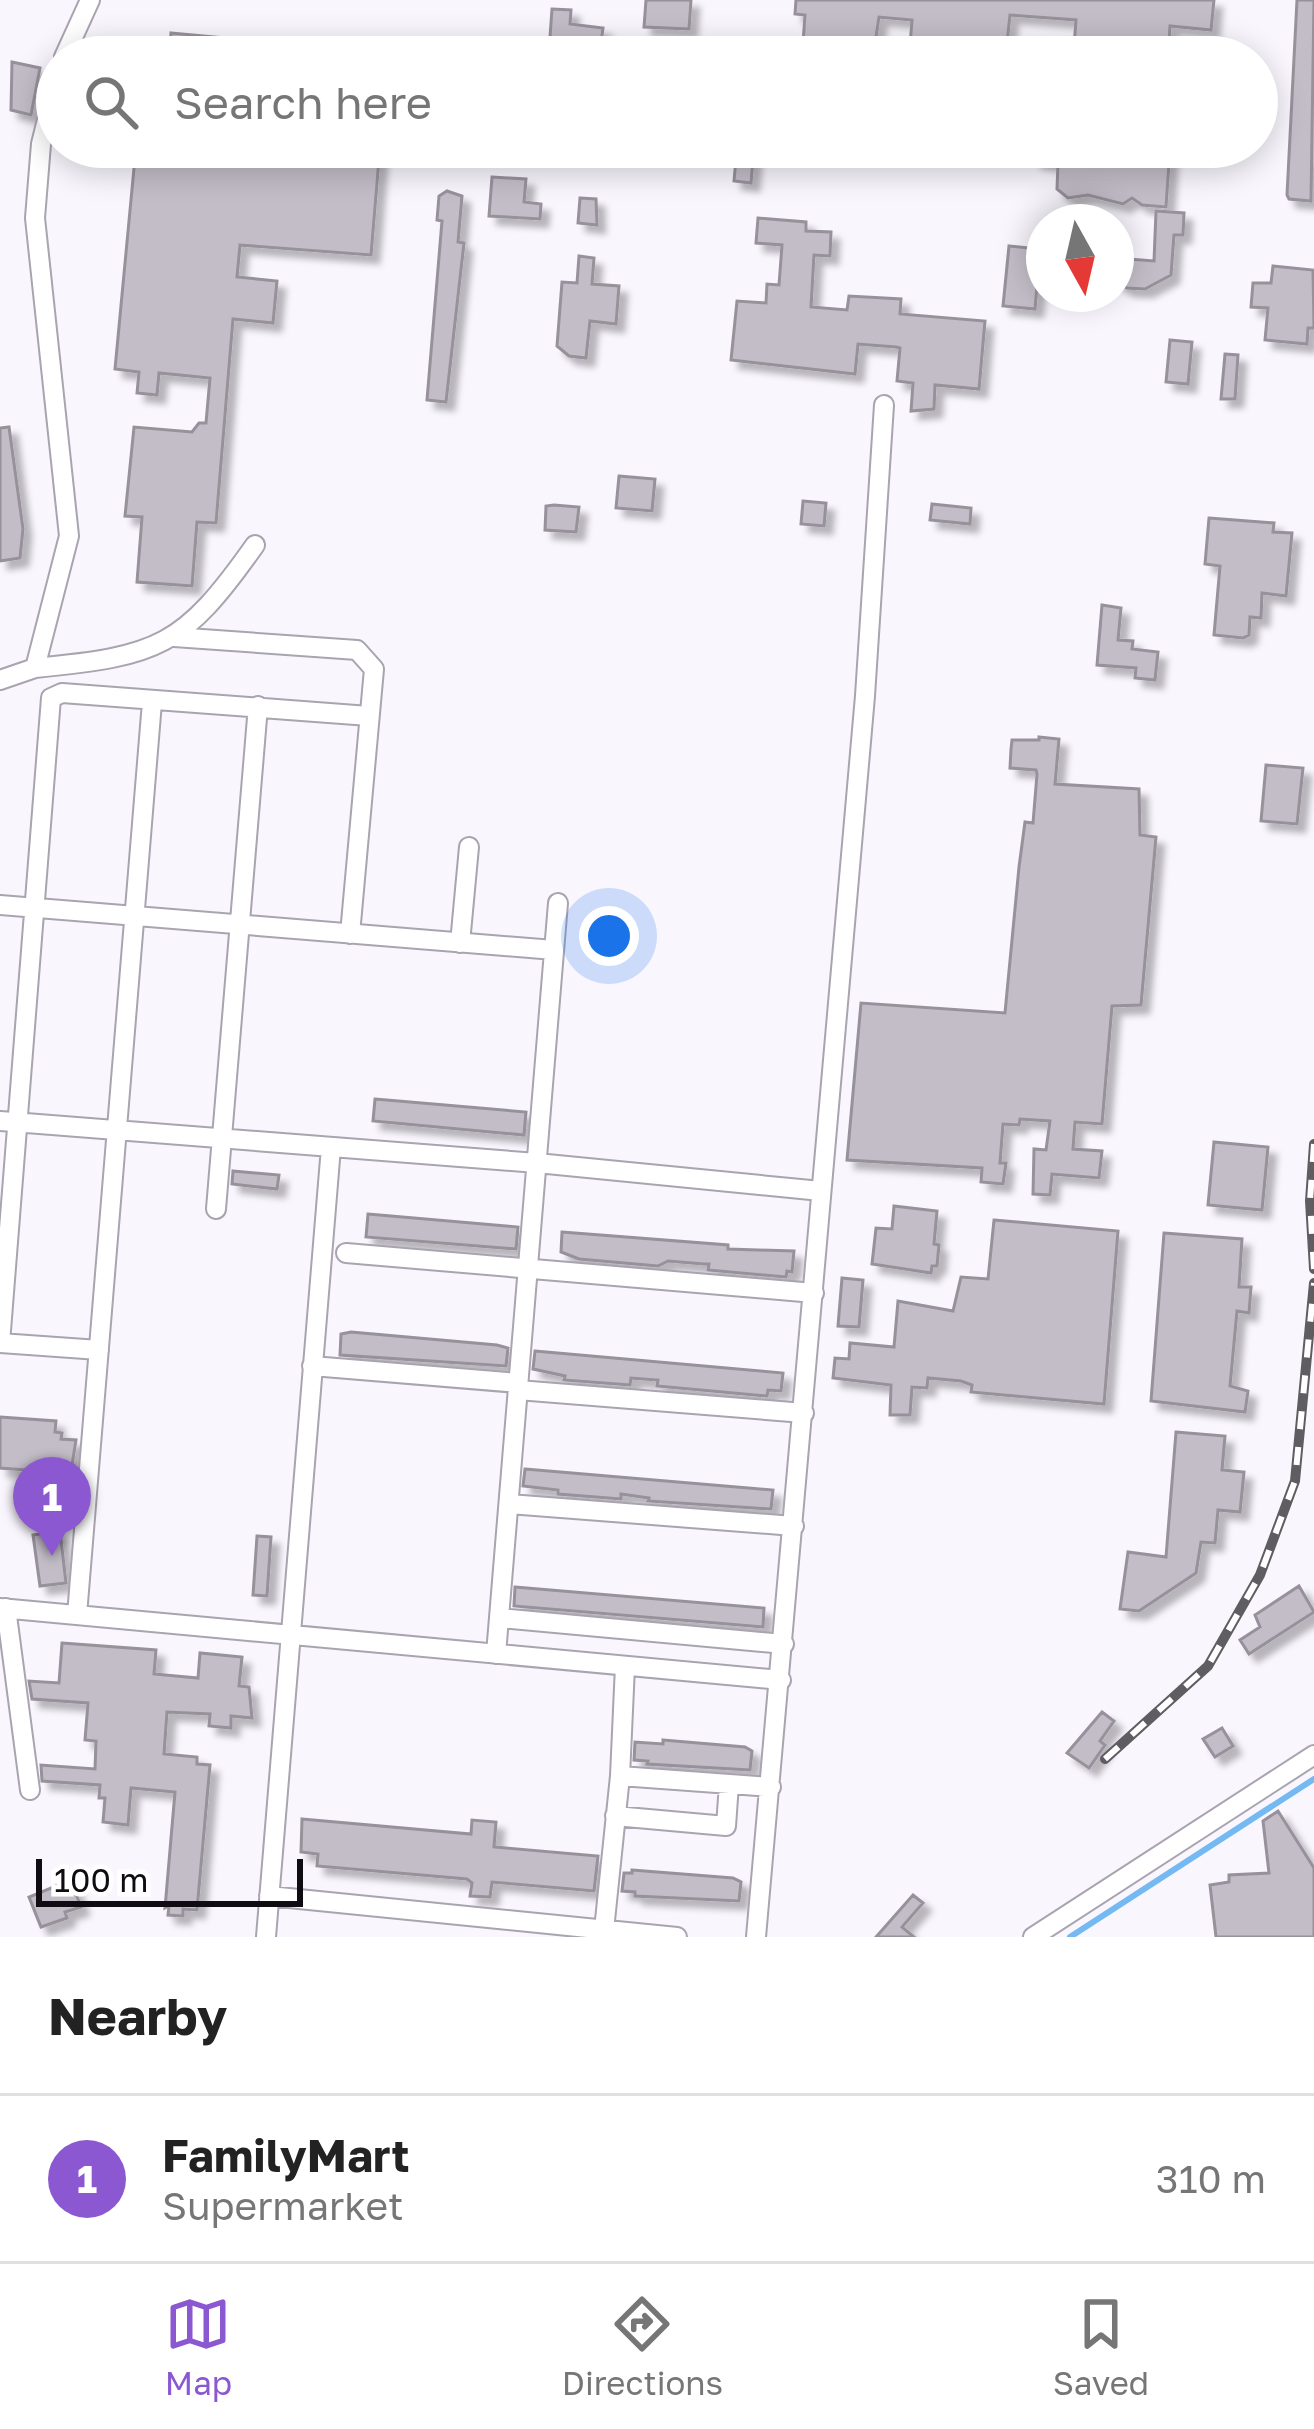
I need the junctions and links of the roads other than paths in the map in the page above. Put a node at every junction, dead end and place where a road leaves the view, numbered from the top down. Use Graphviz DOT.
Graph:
graph roads {
  1 [pos="90,0"];
  2 [pos="74,36"];
  3 [pos="39,168"];
  4 [pos="884,405"];
  5 [pos="255,545"];
  6 [pos="174,638"];
  7 [pos="35,668"];
  8 [pos="0,680"];
  9 [pos="152,702"];
  10 [pos="258,706"];
  11 [pos="369,716"];
  12 [pos="469,848"];
  13 [pos="558,903"];
  14 [pos="0,905"];
  15 [pos="34,908"];
  16 [pos="134,916"];
  17 [pos="240,925"];
  18 [pos="350,934"];
  19 [pos="460,943"];
  20 [pos="554,950"];
  21 [pos="9,1122"];
  22 [pos="117,1130"];
  23 [pos="222,1139"];
  24 [pos="332,1148"];
  25 [pos="537,1163"];
  26 [pos="821,1191"];
  27 [pos="216,1210"];
  28 [pos="346,1253"];
  29 [pos="528,1269"];
  30 [pos="814,1293"];
  31 [pos="99,1350"];
  32 [pos="312,1366"];
  33 [pos="518,1386"];
  34 [pos="804,1413"];
  35 [pos="508,1504"];
  36 [pos="794,1526"];
  37 [pos="3,1608"];
  38 [pos="77,1615"];
  39 [pos="499,1618"];
  40 [pos="289,1635"];
  41 [pos="784,1645"];
  42 [pos="496,1654"];
  43 [pos="626,1666"];
  44 [pos="781,1680"];
  45 [pos="1314,1754"];
  46 [pos="620,1776"];
  47 [pos="729,1784"];
  48 [pos="770,1787"];
  49 [pos="30,1790"];
  50 [pos="615,1816"];
  51 [pos="269,1896"];
  52 [pos="468,1916"];
  53 [pos="604,1930"];
  54 [pos="266,1937"];
  55 [pos="466,1937"];
  56 [pos="677,1937"];
  57 [pos="756,1937"];
  58 [pos="1033,1937"];
  1 -- 2 [label="street"];
  3 -- 7 [label="street"];
  4 -- 26 [label="street"];
  5 -- 6 [label="street"];
  6 -- 7 [label="street"];
  6 -- 11 [label="street"];
  7 -- 8 [label="street"];
  9 -- 10 [label="street"];
  9 -- 15 [label="street"];
  9 -- 16 [label="street"];
  10 -- 11 [label="street"];
  10 -- 17 [label="street"];
  11 -- 18 [label="street"];
  12 -- 19 [label="street"];
  13 -- 20 [label="street"];
  14 -- 15 [label="street"];
  15 -- 16 [label="street"];
  15 -- 21 [label="street"];
  16 -- 17 [label="street"];
  16 -- 22 [label="street"];
  17 -- 18 [label="street"];
  17 -- 23 [label="street"];
  18 -- 19 [label="street"];
  19 -- 20 [label="street"];
  20 -- 25 [label="street"];
  21 -- 22 [label="street"];
  21 -- 31 [label="street"];
  22 -- 23 [label="street"];
  22 -- 31 [label="street"];
  23 -- 24 [label="street"];
  23 -- 27 [label="street"];
  24 -- 25 [label="street"];
  24 -- 32 [label="street"];
  25 -- 26 [label="street"];
  25 -- 29 [label="street"];
  26 -- 30 [label="street"];
  28 -- 29 [label="street"];
  29 -- 30 [label="street"];
  29 -- 33 [label="street"];
  30 -- 34 [label="street"];
  31 -- 38 [label="street"];
  32 -- 33 [label="street"];
  32 -- 40 [label="street"];
  33 -- 34 [label="street"];
  33 -- 35 [label="street"];
  34 -- 36 [label="street"];
  35 -- 36 [label="street"];
  35 -- 39 [label="street"];
  36 -- 41 [label="street"];
  37 -- 38 [label="street"];
  37 -- 49 [label="street"];
  38 -- 40 [label="street"];
  39 -- 41 [label="street"];
  39 -- 42 [label="street"];
  40 -- 42 [label="street"];
  40 -- 51 [label="street"];
  41 -- 44 [label="street"];
  42 -- 43 [label="street"];
  43 -- 44 [label="street"];
  43 -- 46 [label="street"];
  44 -- 48 [label="street"];
  45 -- 58 [label="street"];
  46 -- 47 [label="street"];
  46 -- 50 [label="street"];
  47 -- 48 [label="street"];
  47 -- 50 [label="street"];
  48 -- 57 [label="street"];
  50 -- 53 [label="street"];
  51 -- 52 [label="street"];
  51 -- 54 [label="street"];
  52 -- 53 [label="street"];
  52 -- 55 [label="street"];
  53 -- 56 [label="street"];
}
